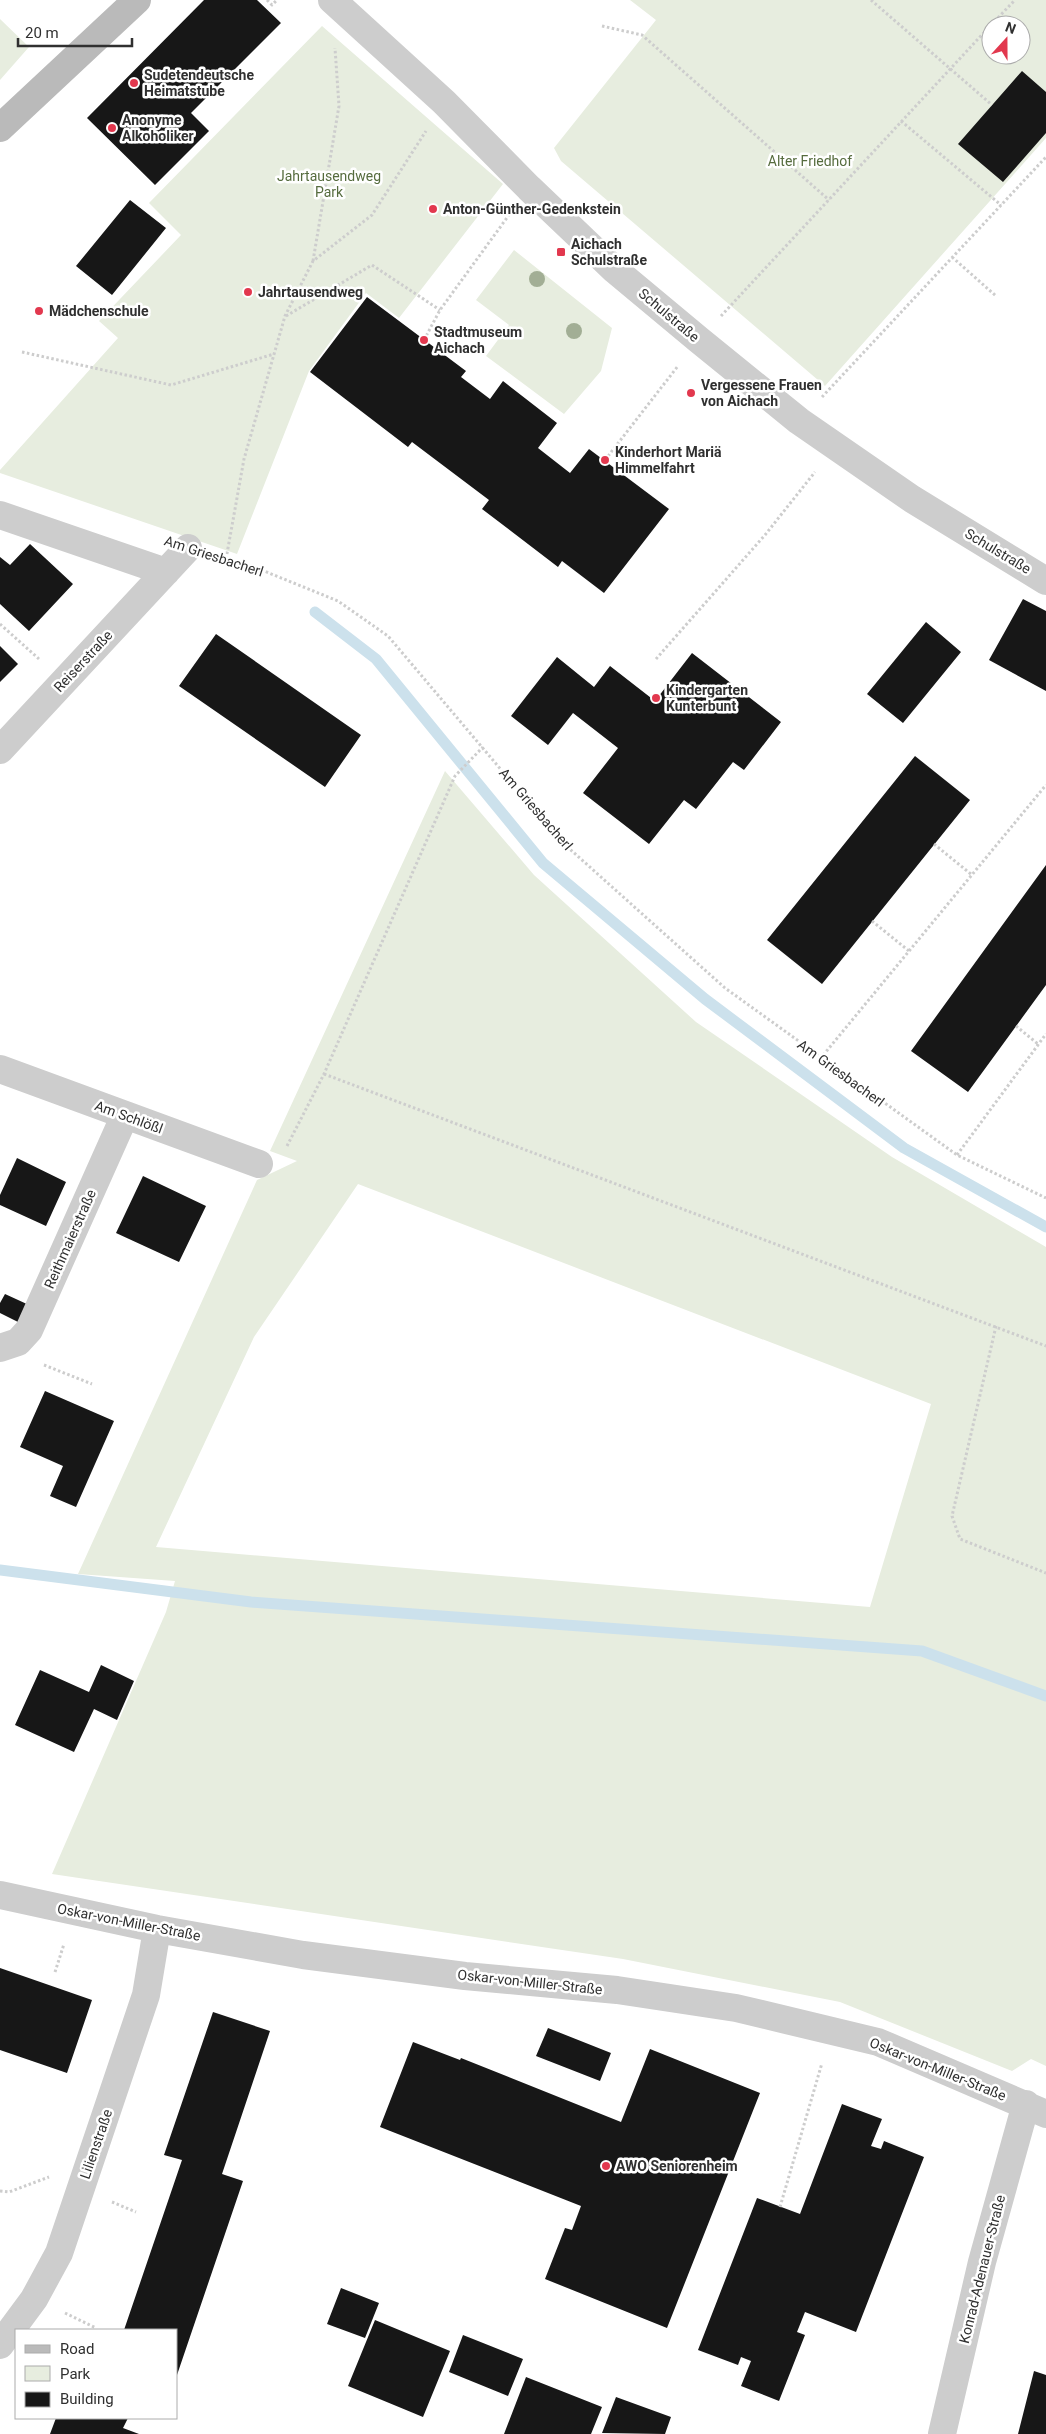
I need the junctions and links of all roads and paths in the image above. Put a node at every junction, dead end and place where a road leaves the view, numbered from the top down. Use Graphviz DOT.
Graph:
graph roads {
  1 [pos="137,0"];
  2 [pos="267,0"];
  3 [pos="277,0"];
  4 [pos="332,0"];
  5 [pos="871,0"];
  6 [pos="1015,0"];
  7 [pos="1001,15"];
  8 [pos="602,26"];
  9 [pos="981,35"];
  10 [pos="334,42"];
  11 [pos="949,69"];
  12 [pos="444,102"];
  13 [pos="992,105"];
  14 [pos="901,121"];
  15 [pos="0,128"];
  16 [pos="1046,157"];
  17 [pos="529,188"];
  18 [pos="828,200"];
  19 [pos="1001,205"];
  20 [pos="952,257"];
  21 [pos="313,261"];
  22 [pos="996,296"];
  23 [pos="440,310"];
  24 [pos="285,316"];
  25 [pos="424,340"];
  26 [pos="699,340"];
  27 [pos="22,352"];
  28 [pos="274,354"];
  29 [pos="799,421"];
  30 [pos="836,446"];
  31 [pos="604,460"];
  32 [pos="0,515"];
  33 [pos="188,548"];
  34 [pos="226,559"];
  35 [pos="166,572"];
  36 [pos="1046,580"];
  37 [pos="0,624"];
  38 [pos="656,659"];
  39 [pos="64,681"];
  40 [pos="483,747"];
  41 [pos="0,750"];
  42 [pos="1046,786"];
  43 [pos="934,844"];
  44 [pos="972,875"];
  45 [pos="872,922"];
  46 [pos="909,951"];
  47 [pos="1016,1026"];
  48 [pos="1046,1034"];
  49 [pos="1038,1044"];
  50 [pos="820,1059"];
  51 [pos="0,1069"];
  52 [pos="324,1074"];
  53 [pos="125,1115"];
  54 [pos="957,1155"];
  55 [pos="259,1164"];
  56 [pos="1046,1198"];
  57 [pos="996,1326"];
  58 [pos="1046,1346"];
  59 [pos="0,1348"];
  60 [pos="92,1384"];
  61 [pos="1046,1573"];
  62 [pos="0,1895"];
  63 [pos="157,1929"];
  64 [pos="831,2030"];
  65 [pos="1036,2109"];
  66 [pos="84,2178"];
  67 [pos="0,2191"];
  68 [pos="780,2207"];
  69 [pos="0,2345"];
  70 [pos="942,2434"];
  1 -- 15 [label="main road"];
  2 -- 3 [label="path"];
  4 -- 12 [label="street, Schulstraße"];
  5 -- 11 [label="path"];
  6 -- 7 [label="path"];
  8 -- 18 [label="path"];
  9 -- 11 [label="path"];
  10 -- 21 [label="path"];
  11 -- 13 [label="path"];
  11 -- 14 [label="path"];
  12 -- 17 [label="street, Schulstraße"];
  12 -- 21 [label="path"];
  14 -- 18 [label="path"];
  14 -- 19 [label="path"];
  16 -- 19 [label="path"];
  17 -- 23 [label="path"];
  17 -- 26 [label="street, Schulstraße"];
  18 -- 26 [label="path"];
  19 -- 20 [label="path"];
  20 -- 22 [label="path"];
  20 -- 29 [label="path"];
  21 -- 24 [label="path"];
  23 -- 24 [label="path"];
  23 -- 25 [label="path"];
  24 -- 28 [label="path"];
  26 -- 29 [label="street, Schulstraße"];
  26 -- 31 [label="path"];
  27 -- 28 [label="path"];
  28 -- 34 [label="path"];
  29 -- 30 [label="street, Schulstraße"];
  30 -- 36 [label="street, Schulstraße"];
  30 -- 38 [label="path"];
  32 -- 35 [label="street"];
  33 -- 34 [label="path, Am Griesbacherl"];
  33 -- 35 [label="street, Reiserstraße"];
  34 -- 40 [label="path, Am Griesbacherl"];
  35 -- 39 [label="street, Reiserstraße"];
  37 -- 39 [label="path"];
  39 -- 41 [label="street, Reiserstraße"];
  40 -- 50 [label="path, Am Griesbacherl"];
  40 -- 52 [label="path"];
  42 -- 44 [label="path"];
  43 -- 44 [label="path"];
  44 -- 46 [label="path"];
  45 -- 46 [label="path"];
  46 -- 50 [label="path"];
  47 -- 49 [label="path"];
  48 -- 49 [label="path"];
  49 -- 54 [label="path"];
  50 -- 54 [label="path, Am Griesbacherl"];
  51 -- 53 [label="street, Am Schlößl"];
  52 -- 55 [label="path"];
  52 -- 57 [label="path"];
  53 -- 55 [label="street, Am Schlößl"];
  53 -- 59 [label="street, Reithmaierstraße"];
  54 -- 56 [label="path, Am Griesbacherl"];
  57 -- 58 [label="path"];
  57 -- 61 [label="path"];
  59 -- 60 [label="path"];
  62 -- 63 [label="street, Oskar-von-Miller-Straße"];
  63 -- 64 [label="street, Oskar-von-Miller-Straße"];
  63 -- 66 [label="street, Lilienstraße"];
  64 -- 65 [label="street, Oskar-von-Miller-Straße"];
  64 -- 68 [label="path"];
  65 -- 70 [label="street, Konrad-Adenauer-Straße"];
  66 -- 67 [label="path"];
  66 -- 69 [label="street, Lilienstraße"];
}
